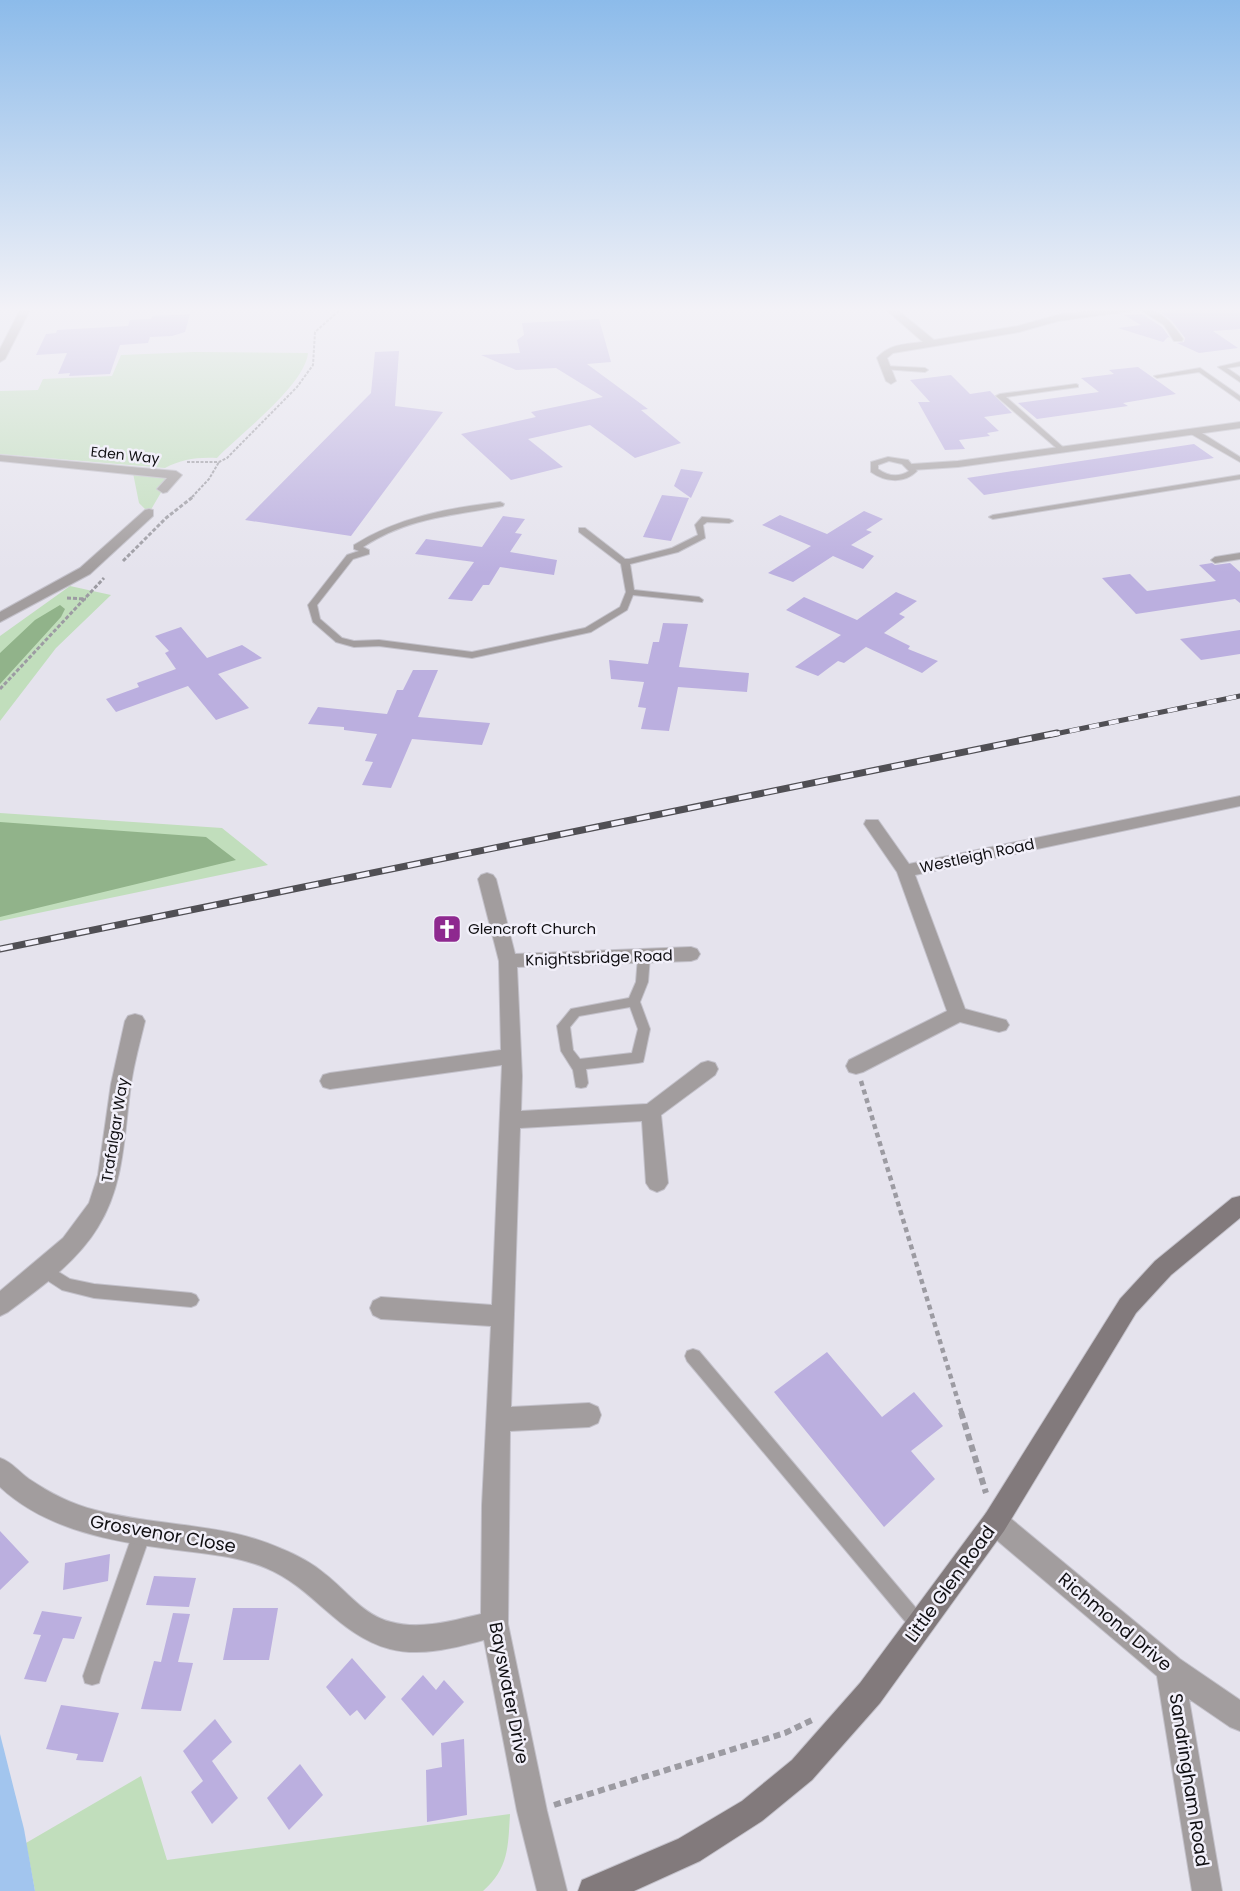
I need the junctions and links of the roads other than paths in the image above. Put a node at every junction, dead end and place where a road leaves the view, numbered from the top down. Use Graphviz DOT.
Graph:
graph roads {
  1 [pos="1000,396"];
  2 [pos="1240,425"];
  3 [pos="1194,432"];
  4 [pos="1061,450"];
  5 [pos="0,458"];
  6 [pos="1240,460"];
  7 [pos="187,462"];
  8 [pos="912,467"];
  9 [pos="176,475"];
  10 [pos="1240,477"];
  11 [pos="163,489"];
  12 [pos="500,504"];
  13 [pos="149,513"];
  14 [pos="993,517"];
  15 [pos="729,521"];
  16 [pos="582,530"];
  17 [pos="1240,556"];
  18 [pos="1215,560"];
  19 [pos="629,562"];
  20 [pos="630,591"];
  21 [pos="699,600"];
  22 [pos="0,618"];
  23 [pos="1238,805"];
  24 [pos="872,824"];
  25 [pos="905,871"];
  26 [pos="487,879"];
  27 [pos="691,954"];
  28 [pos="644,956"];
  29 [pos="508,961"];
  30 [pos="634,1002"];
  31 [pos="958,1014"];
  32 [pos="135,1021"];
  33 [pos="999,1024"];
  34 [pos="511,1056"];
  35 [pos="576,1065"];
  36 [pos="856,1066"];
  37 [pos="708,1069"];
  38 [pos="330,1081"];
  39 [pos="581,1083"];
  40 [pos="651,1112"];
  41 [pos="510,1120"];
  42 [pos="657,1183"];
  43 [pos="1240,1205"];
  44 [pos="44,1270"];
  45 [pos="191,1300"];
  46 [pos="0,1305"];
  47 [pos="381,1308"];
  48 [pos="502,1316"];
  49 [pos="693,1356"];
  50 [pos="589,1415"];
  51 [pos="499,1420"];
  52 [pos="0,1470"];
  53 [pos="995,1522"];
  54 [pos="142,1533"];
  55 [pos="494,1624"];
  56 [pos="920,1626"];
  57 [pos="1170,1669"];
  58 [pos="92,1676"];
  59 [pos="1240,1717"];
  60 [pos="552,1891"];
  61 [pos="593,1891"];
  62 [pos="1207,1891"];
  1 -- 4 [label="lane"];
  2 -- 3 [label="street"];
  3 -- 4 [label="street"];
  3 -- 6 [label="lane"];
  4 -- 8 [label="street"];
  5 -- 9 [label="street, Eden Way"];
  7 -- 9 [label="street, Eden Way"];
  9 -- 11 [label="street, Eden Way"];
  10 -- 14 [label="lane"];
  12 -- 20 [label="lane"];
  13 -- 22 [label="street"];
  15 -- 19 [label="lane"];
  16 -- 19 [label="lane"];
  17 -- 18 [label="lane"];
  19 -- 20 [label="lane"];
  20 -- 21 [label="lane"];
  23 -- 25 [label="street, Westleigh Road"];
  24 -- 25 [label="street"];
  25 -- 31 [label="street, Westleigh Road"];
  26 -- 29 [label="street, Knightsbridge Road"];
  27 -- 28 [label="street, Knightsbridge Road"];
  28 -- 29 [label="street, Knightsbridge Road"];
  28 -- 30 [label="lane"];
  29 -- 34 [label="street, Knightsbridge Road"];
  30 -- 35 [label="lane"];
  30 -- 35 [label="lane"];
  31 -- 33 [label="street"];
  31 -- 36 [label="street"];
  32 -- 44 [label="street, Trafalgar Way"];
  34 -- 38 [label="street"];
  34 -- 41 [label="street, Knightsbridge Road"];
  35 -- 39 [label="lane"];
  37 -- 40 [label="street"];
  40 -- 41 [label="street"];
  40 -- 42 [label="street"];
  41 -- 48 [label="street, Knightsbridge Road"];
  43 -- 53 [label="main road, Little Glen Road"];
  44 -- 45 [label="lane"];
  44 -- 46 [label="street, Trafalgar Way"];
  47 -- 48 [label="street"];
  48 -- 51 [label="street, Bayswater Drive"];
  49 -- 56 [label="lane"];
  50 -- 51 [label="street"];
  51 -- 55 [label="street, Bayswater Drive"];
  52 -- 54 [label="street, Grosvenor Close"];
  53 -- 56 [label="main road, Little Glen Road"];
  53 -- 57 [label="street, Richmond Drive"];
  54 -- 55 [label="street, Grosvenor Close"];
  54 -- 58 [label="lane"];
  55 -- 60 [label="street, Bayswater Drive"];
  56 -- 61 [label="main road, Little Glen Road"];
  57 -- 59 [label="street, Richmond Drive"];
  57 -- 62 [label="street, Sandringham Road"];
}
